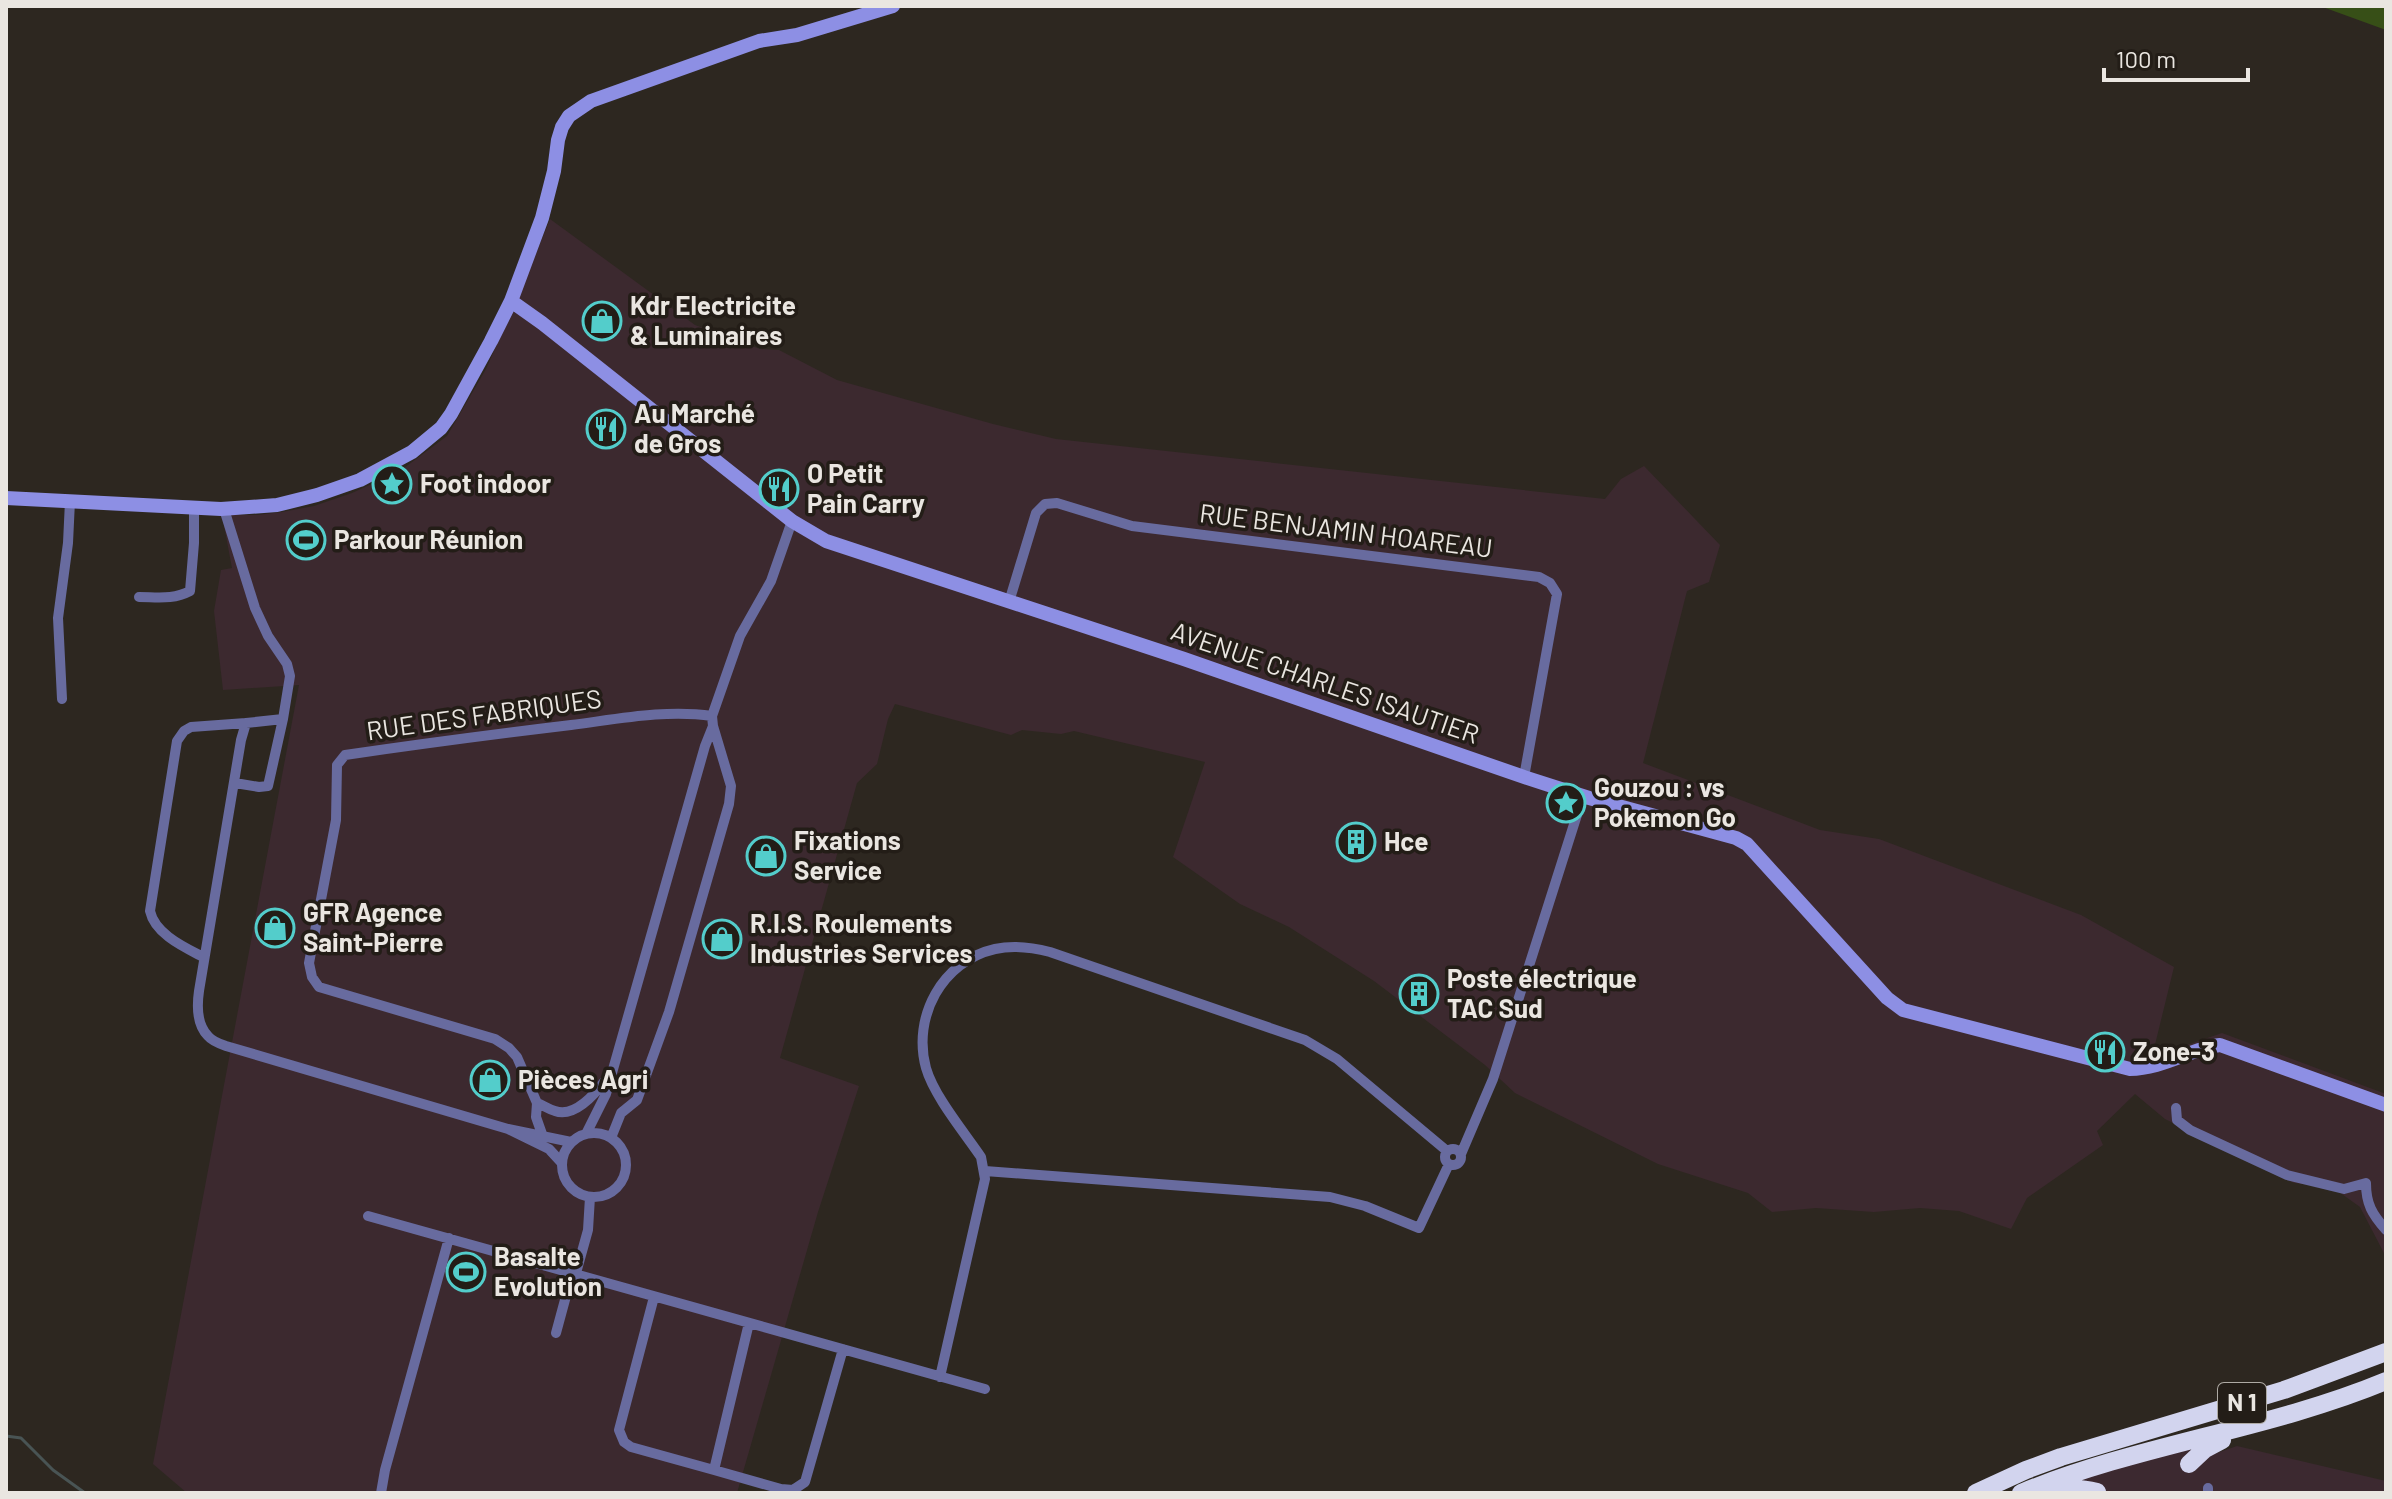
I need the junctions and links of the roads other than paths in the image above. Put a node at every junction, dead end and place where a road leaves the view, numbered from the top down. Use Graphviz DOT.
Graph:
graph roads {
  1 [pos="893,6"];
  2 [pos="511,301"];
  3 [pos="6,498"];
  4 [pos="70,501"];
  5 [pos="194,508"];
  6 [pos="224,509"];
  7 [pos="792,521"];
  8 [pos="139,597"];
  9 [pos="1009,602"];
  10 [pos="62,699"];
  11 [pos="283,719"];
  12 [pos="712,721"];
  13 [pos="246,723"];
  14 [pos="1524,777"];
  15 [pos="235,783"];
  16 [pos="1583,796"];
  17 [pos="203,957"];
  18 [pos="612,1069"];
  19 [pos="537,1103"];
  20 [pos="2386,1105"];
  21 [pos="2176,1108"];
  22 [pos="1474,1120"];
  23 [pos="508,1129"];
  24 [pos="542,1134"];
  25 [pos="586,1134"];
  26 [pos="611,1138"];
  27 [pos="571,1142"];
  28 [pos="1448,1150"];
  29 [pos="1461,1154"];
  30 [pos="561,1162"];
  31 [pos="1449,1164"];
  32 [pos="985,1171"];
  33 [pos="590,1197"];
  34 [pos="368,1216"];
  35 [pos="2386,1230"];
  36 [pos="449,1238"];
  37 [pos="576,1273"];
  38 [pos="654,1297"];
  39 [pos="749,1323"];
  40 [pos="556,1333"];
  41 [pos="843,1349"];
  42 [pos="2386,1352"];
  43 [pos="940,1377"];
  44 [pos="2386,1381"];
  45 [pos="985,1389"];
  46 [pos="2253,1425"];
  47 [pos="2189,1464"];
  48 [pos="714,1470"];
  49 [pos="2097,1492"];
  50 [pos="381,1493"];
  51 [pos="1976,1493"];
  52 [pos="2021,1493"];
  53 [pos="2046,1493"];
  1 -- 2 [label="street"];
  2 -- 6 [label="street"];
  2 -- 7 [label="street, AVENUE CHARLES ISAUTIER"];
  3 -- 4 [label="street"];
  4 -- 5 [label="street"];
  4 -- 10 [label="street"];
  5 -- 6 [label="street"];
  5 -- 8 [label="street"];
  6 -- 11 [label="street"];
  7 -- 9 [label="street, AVENUE CHARLES ISAUTIER"];
  7 -- 12 [label="street"];
  9 -- 14 [label="street, AVENUE CHARLES ISAUTIER"];
  9 -- 14 [label="street, RUE BENJAMIN HOAREAU"];
  11 -- 13 [label="street"];
  11 -- 15 [label="street"];
  12 -- 18 [label="street"];
  12 -- 19 [label="street, RUE DES FABRIQUES"];
  12 -- 26 [label="street"];
  13 -- 15 [label="street"];
  13 -- 17 [label="street"];
  14 -- 16 [label="street, AVENUE CHARLES ISAUTIER"];
  15 -- 17 [label="street"];
  16 -- 20 [label="street, AVENUE CHARLES ISAUTIER"];
  16 -- 22 [label="street"];
  17 -- 23 [label="street"];
  18 -- 19 [label="street"];
  18 -- 25 [label="street"];
  19 -- 24 [label="street, RUE DES FABRIQUES"];
  21 -- 35 [label="street"];
  22 -- 28 [label="street"];
  22 -- 29 [label="street"];
  23 -- 24 [label="street"];
  23 -- 30 [label="street"];
  24 -- 27 [label="street"];
  25 -- 26 [label="street"];
  25 -- 27 [label="street"];
  26 -- 33 [label="street"];
  27 -- 30 [label="street"];
  28 -- 29 [label="street"];
  28 -- 31 [label="street"];
  28 -- 32 [label="street"];
  29 -- 31 [label="street"];
  30 -- 33 [label="street"];
  31 -- 32 [label="street"];
  32 -- 43 [label="street"];
  33 -- 37 [label="street"];
  34 -- 36 [label="street"];
  36 -- 37 [label="street"];
  36 -- 50 [label="street"];
  37 -- 38 [label="street"];
  37 -- 40 [label="street"];
  38 -- 39 [label="street"];
  38 -- 48 [label="street"];
  39 -- 41 [label="street"];
  39 -- 48 [label="street"];
  41 -- 43 [label="street"];
  41 -- 48 [label="street"];
  42 -- 51 [label="highway, N 1"];
  43 -- 45 [label="street"];
  44 -- 46 [label="highway, N 1"];
  46 -- 47 [label="highway"];
  46 -- 52 [label="highway, N 1"];
  49 -- 53 [label="highway"];
}
